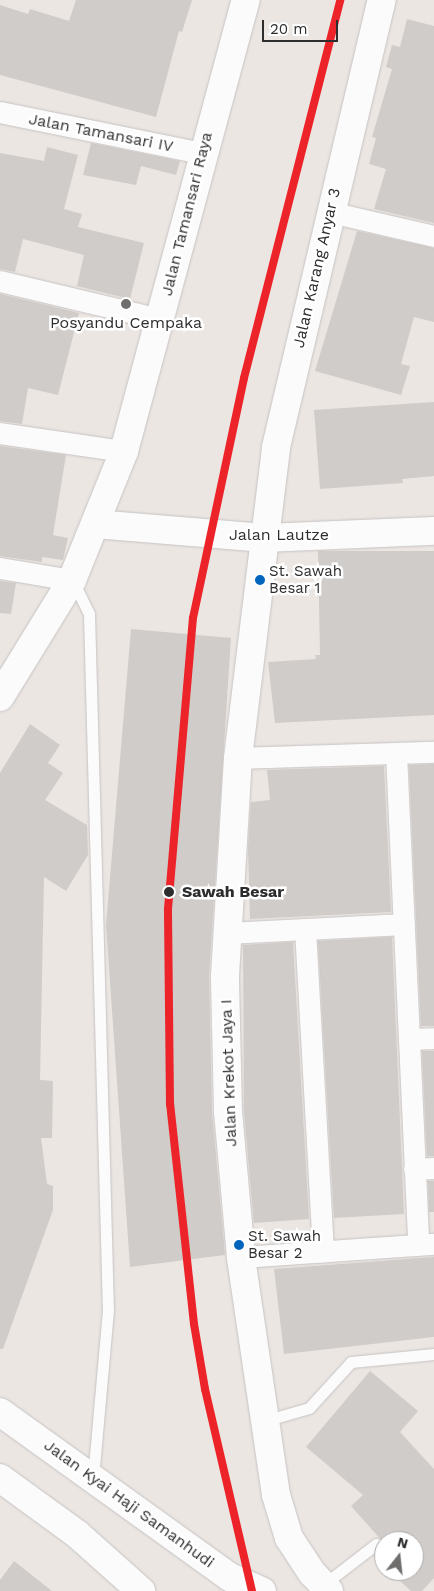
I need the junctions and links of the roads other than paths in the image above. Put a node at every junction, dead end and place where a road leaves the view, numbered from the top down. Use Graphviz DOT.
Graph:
graph roads {
  1 [pos="246,0"];
  2 [pos="382,0"];
  3 [pos="0,112"];
  4 [pos="202,153"];
  5 [pos="330,212"];
  6 [pos="434,236"];
  7 [pos="0,281"];
  8 [pos="160,319"];
  9 [pos="0,433"];
  10 [pos="124,451"];
  11 [pos="95,524"];
  12 [pos="434,531"];
  13 [pos="264,538"];
  14 [pos="0,568"];
  15 [pos="72,580"];
  16 [pos="0,697"];
  17 [pos="434,752"];
  18 [pos="396,753"];
  19 [pos="238,758"];
  20 [pos="404,924"];
  21 [pos="305,929"];
  22 [pos="227,933"];
  23 [pos="434,1038"];
  24 [pos="409,1039"];
  25 [pos="424,1168"];
  26 [pos="426,1244"];
  27 [pos="323,1251"];
  28 [pos="241,1257"];
  29 [pos="434,1354"];
  30 [pos="0,1412"];
  31 [pos="264,1421"];
  32 [pos="93,1477"];
  33 [pos="0,1478"];
  34 [pos="374,1546"];
  35 [pos="326,1588"];
  36 [pos="141,1591"];
  37 [pos="262,1591"];
  1 -- 4 [label="street, Jalan Tamansari Raya"];
  2 -- 5 [label="street, Jalan Karang Anyar 3"];
  3 -- 4 [label="street, Jalan Tamansari IV"];
  4 -- 8 [label="street, Jalan Tamansari Raya"];
  5 -- 6 [label="street"];
  5 -- 13 [label="street, Jalan Karang Anyar 3"];
  7 -- 8 [label="street"];
  8 -- 10 [label="street, Jalan Tamansari Raya"];
  9 -- 10 [label="street"];
  10 -- 11 [label="street, Jalan Tamansari Raya"];
  11 -- 13 [label="street, Jalan Lautze"];
  11 -- 15 [label="street, Jalan Tamansari Raya"];
  12 -- 13 [label="street, Jalan Lautze"];
  13 -- 19 [label="street, Jalan Krekot Jaya I"];
  14 -- 15 [label="street"];
  15 -- 16 [label="street, Jalan Tamansari Raya"];
  15 -- 32 [label="lane"];
  17 -- 18 [label="street"];
  18 -- 19 [label="street"];
  18 -- 20 [label="street"];
  19 -- 22 [label="street, Jalan Krekot Jaya I"];
  20 -- 21 [label="street"];
  20 -- 24 [label="street"];
  21 -- 22 [label="street"];
  21 -- 27 [label="street"];
  22 -- 28 [label="street, Jalan Krekot Jaya I"];
  23 -- 24 [label="street"];
  24 -- 25 [label="street"];
  25 -- 26 [label="street"];
  26 -- 27 [label="street"];
  27 -- 28 [label="street"];
  28 -- 31 [label="street, Jalan Krekot Jaya I"];
  29 -- 31 [label="lane"];
  30 -- 32 [label="street, Jalan Kyai Haji Samanhudi"];
  31 -- 35 [label="street, Jalan Krekot Jaya I"];
  32 -- 37 [label="street, Jalan Kyai Haji Samanhudi"];
  33 -- 36 [label="street"];
  34 -- 35 [label="lane"];
}
